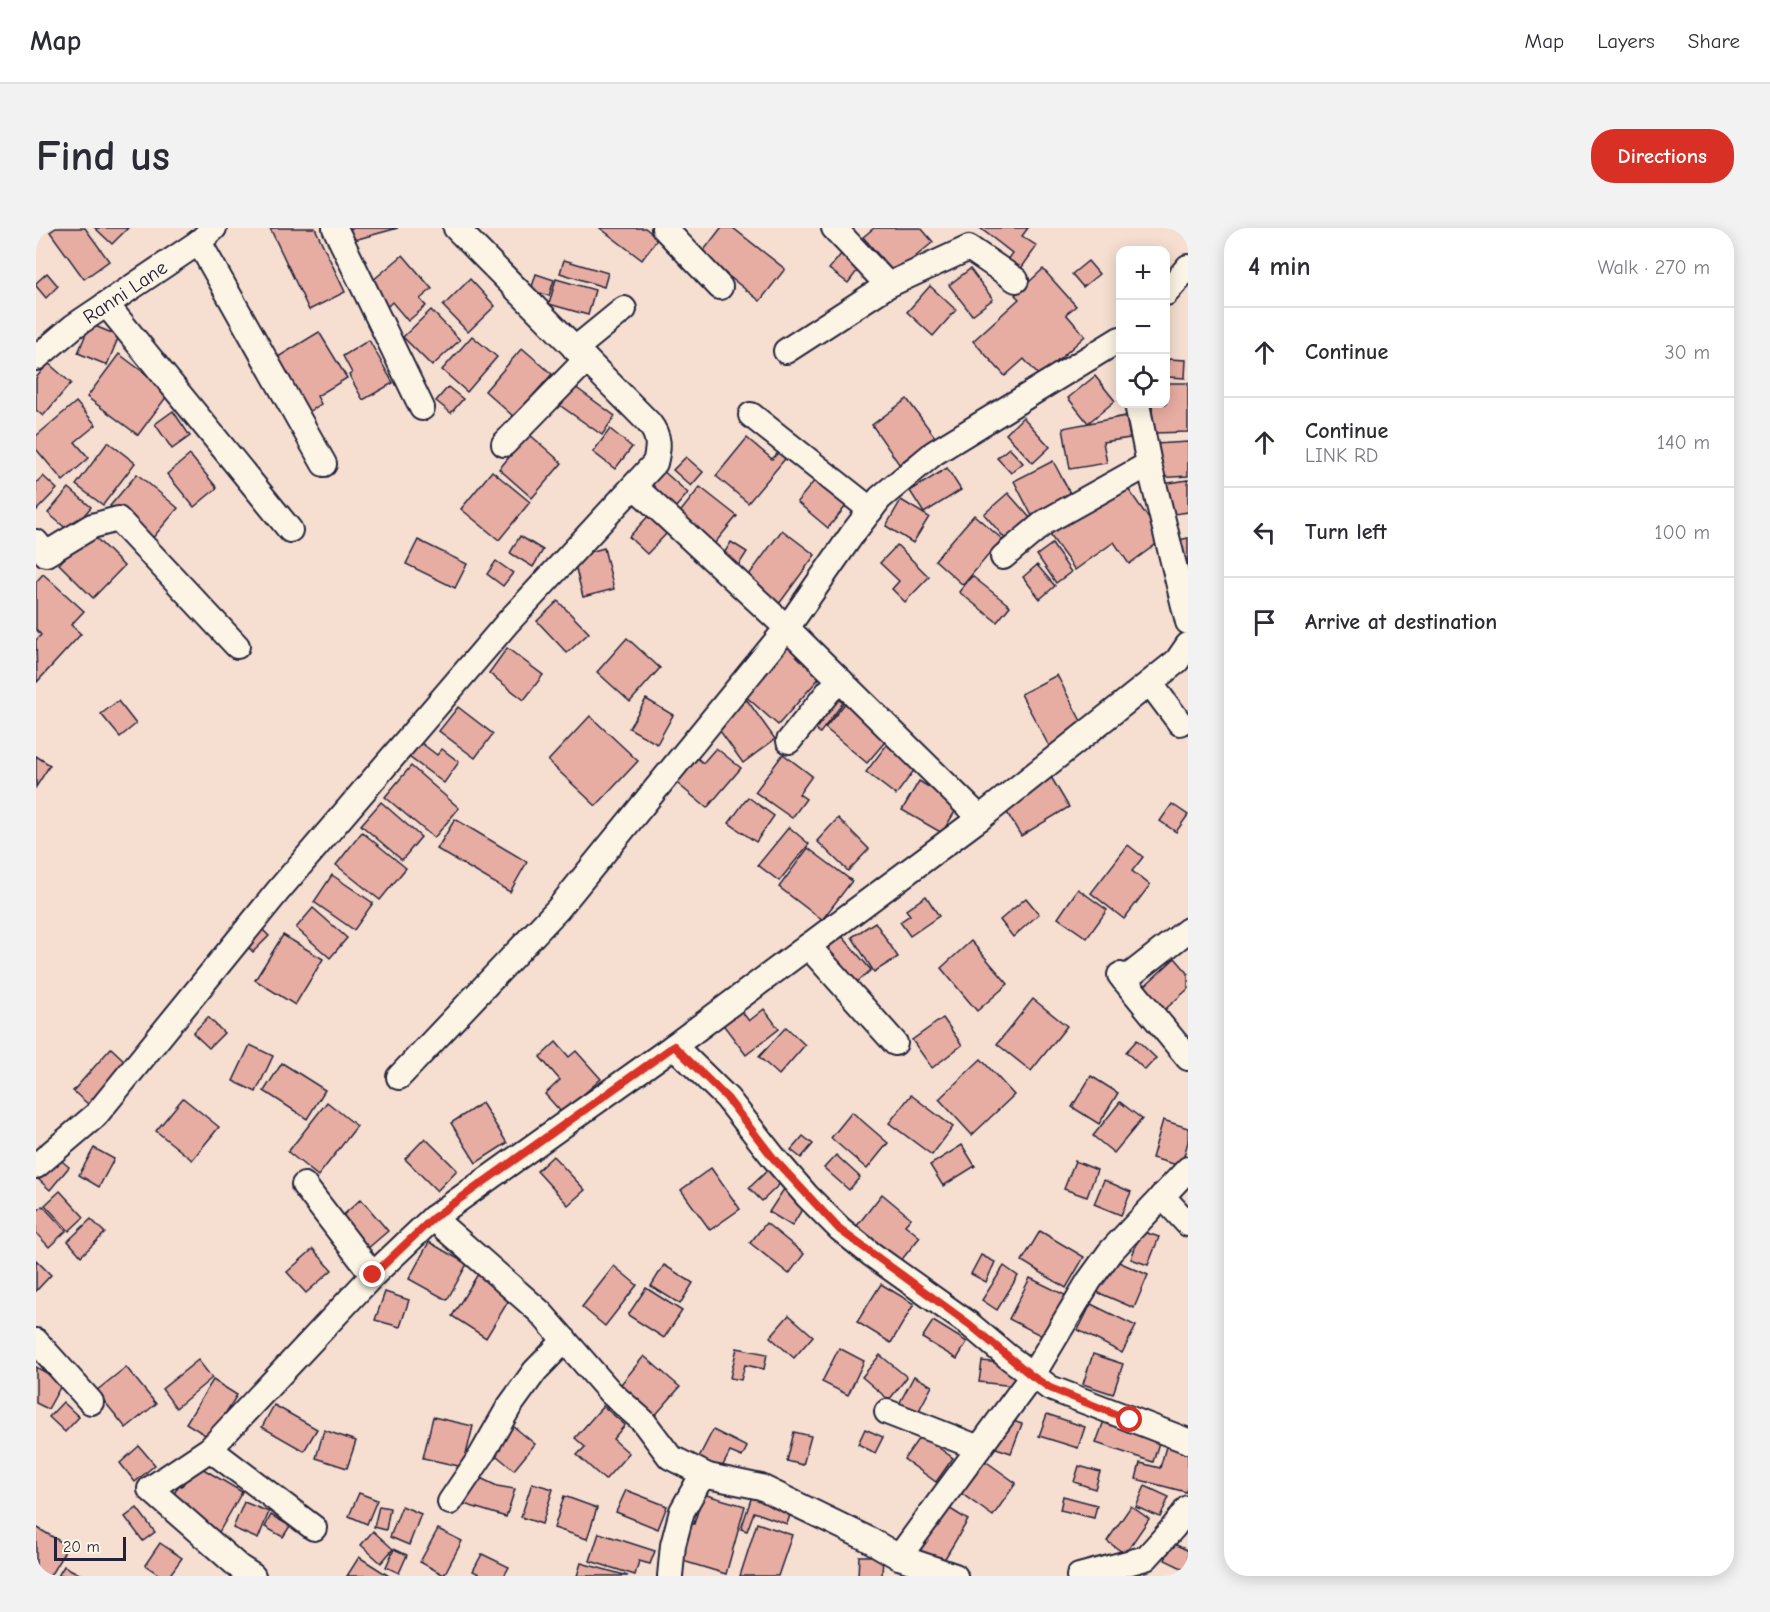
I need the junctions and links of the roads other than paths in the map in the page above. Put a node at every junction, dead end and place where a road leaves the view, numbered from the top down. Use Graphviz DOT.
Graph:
graph roads {
  1 [pos="335,228"];
  2 [pos="456,228"];
  3 [pos="664,228"];
  4 [pos="834,228"];
  5 [pos="207,235"];
  6 [pos="1188,267"];
  7 [pos="1016,280"];
  8 [pos="888,285"];
  9 [pos="720,287"];
  10 [pos="1170,288"];
  11 [pos="106,304"];
  12 [pos="624,309"];
  13 [pos="1116,341"];
  14 [pos="786,351"];
  15 [pos="581,354"];
  16 [pos="36,358"];
  17 [pos="422,408"];
  18 [pos="1138,408"];
  19 [pos="751,415"];
  20 [pos="504,444"];
  21 [pos="324,464"];
  22 [pos="1149,464"];
  23 [pos="634,486"];
  24 [pos="871,510"];
  25 [pos="290,530"];
  26 [pos="36,542"];
  27 [pos="1003,558"];
  28 [pos="1188,622"];
  29 [pos="787,628"];
  30 [pos="1188,645"];
  31 [pos="237,646"];
  32 [pos="841,681"];
  33 [pos="1150,683"];
  34 [pos="1180,723"];
  35 [pos="789,741"];
  36 [pos="980,818"];
  37 [pos="1188,930"];
  38 [pos="808,946"];
  39 [pos="895,1042"];
  40 [pos="674,1046"];
  41 [pos="1188,1058"];
  42 [pos="399,1077"];
  43 [pos="36,1166"];
  44 [pos="1188,1169"];
  45 [pos="304,1185"];
  46 [pos="1162,1196"];
  47 [pos="433,1218"];
  48 [pos="1188,1224"];
  49 [pos="373,1275"];
  50 [pos="565,1340"];
  51 [pos="36,1341"];
  52 [pos="1032,1376"];
  53 [pos="91,1402"];
  54 [pos="887,1413"];
  55 [pos="1188,1442"];
  56 [pos="979,1448"];
  57 [pos="210,1449"];
  58 [pos="708,1476"];
  59 [pos="450,1502"];
  60 [pos="1188,1508"];
  61 [pos="314,1528"];
  62 [pos="899,1557"];
  63 [pos="1146,1567"];
  64 [pos="253,1576"];
  65 [pos="670,1576"];
  66 [pos="955,1576"];
  67 [pos="1079,1576"];
  1 -- 17 [label="street"];
  2 -- 15 [label="street"];
  3 -- 9 [label="street"];
  4 -- 8 [label="street"];
  5 -- 11 [label="street, Ranni Lane"];
  5 -- 21 [label="street"];
  6 -- 10 [label="street"];
  7 -- 8 [label="street"];
  8 -- 14 [label="street"];
  11 -- 16 [label="street, Ranni Lane"];
  11 -- 25 [label="street"];
  12 -- 15 [label="street"];
  13 -- 24 [label="street"];
  15 -- 20 [label="street"];
  15 -- 23 [label="street"];
  18 -- 22 [label="street"];
  19 -- 24 [label="street"];
  22 -- 27 [label="street"];
  22 -- 28 [label="street"];
  23 -- 29 [label="street"];
  23 -- 43 [label="street"];
  24 -- 29 [label="street"];
  26 -- 31 [label="street"];
  29 -- 32 [label="street"];
  29 -- 42 [label="street"];
  30 -- 33 [label="street"];
  32 -- 35 [label="street"];
  32 -- 36 [label="street"];
  33 -- 34 [label="street"];
  33 -- 36 [label="street"];
  36 -- 38 [label="street"];
  37 -- 41 [label="street"];
  38 -- 39 [label="street"];
  38 -- 40 [label="street"];
  40 -- 47 [label="street"];
  40 -- 52 [label="street"];
  44 -- 46 [label="street"];
  45 -- 49 [label="street"];
  46 -- 48 [label="street"];
  46 -- 52 [label="street"];
  47 -- 49 [label="street"];
  47 -- 50 [label="street"];
  49 -- 57 [label="street"];
  50 -- 58 [label="street"];
  50 -- 59 [label="street"];
  51 -- 53 [label="street"];
  52 -- 55 [label="street"];
  52 -- 56 [label="street"];
  54 -- 56 [label="street"];
  56 -- 62 [label="street"];
  57 -- 61 [label="street"];
  57 -- 64 [label="street"];
  58 -- 62 [label="street"];
  58 -- 65 [label="street"];
  60 -- 63 [label="street"];
  62 -- 66 [label="street"];
  63 -- 67 [label="street"];
}
